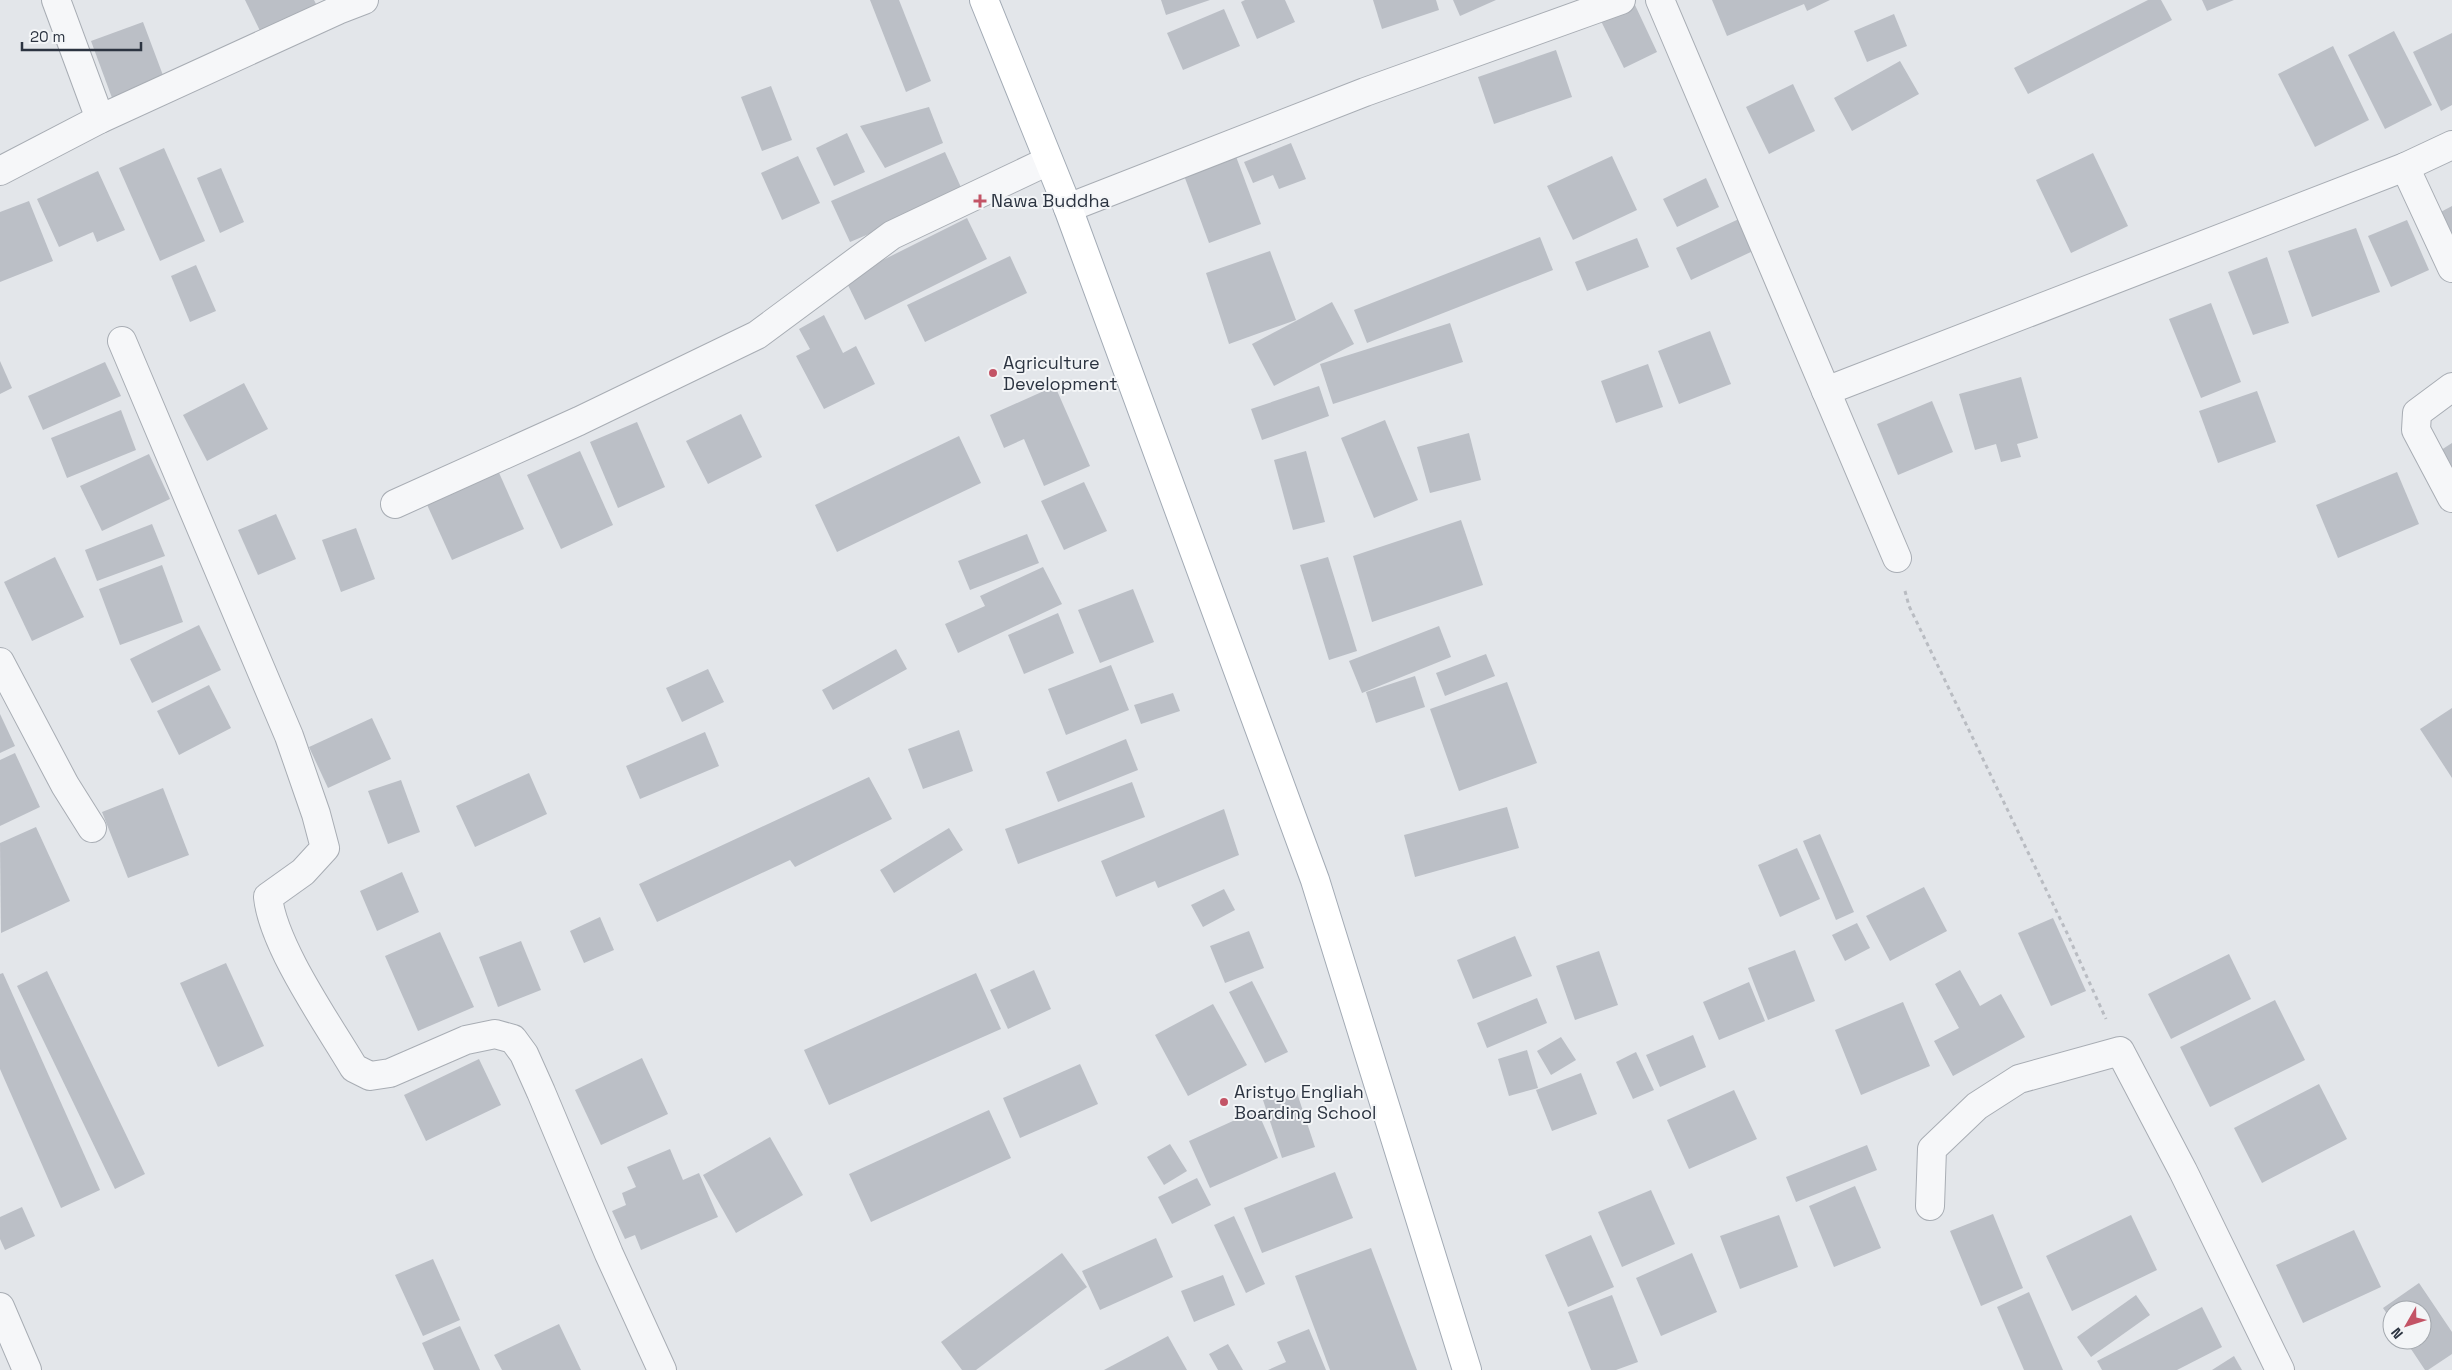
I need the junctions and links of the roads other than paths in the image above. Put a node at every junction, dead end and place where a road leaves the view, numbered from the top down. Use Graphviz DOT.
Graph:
graph roads {
  1 [pos="56,0"];
  2 [pos="364,0"];
  3 [pos="984,0"];
  4 [pos="1620,0"];
  5 [pos="1660,0"];
  6 [pos="100,119"];
  7 [pos="2452,145"];
  8 [pos="1048,161"];
  9 [pos="2405,167"];
  10 [pos="0,170"];
  11 [pos="1068,208"];
  12 [pos="2452,268"];
  13 [pos="122,341"];
  14 [pos="2452,386"];
  15 [pos="1826,391"];
  16 [pos="2452,498"];
  17 [pos="395,504"];
  18 [pos="1897,558"];
  19 [pos="0,662"];
  20 [pos="92,828"];
  21 [pos="1930,1206"];
  22 [pos="0,1307"];
  23 [pos="27,1370"];
  24 [pos="662,1370"];
  25 [pos="1467,1370"];
  26 [pos="2280,1370"];
  1 -- 6 [label="street"];
  2 -- 6 [label="street"];
  3 -- 8 [label="main road"];
  4 -- 11 [label="street"];
  5 -- 15 [label="street"];
  6 -- 10 [label="street"];
  7 -- 9 [label="street"];
  8 -- 11 [label="main road"];
  8 -- 17 [label="street"];
  9 -- 12 [label="street"];
  9 -- 15 [label="street"];
  11 -- 25 [label="main road"];
  13 -- 24 [label="street"];
  14 -- 16 [label="street"];
  15 -- 18 [label="street"];
  19 -- 20 [label="street"];
  21 -- 26 [label="street"];
  22 -- 23 [label="street"];
}
